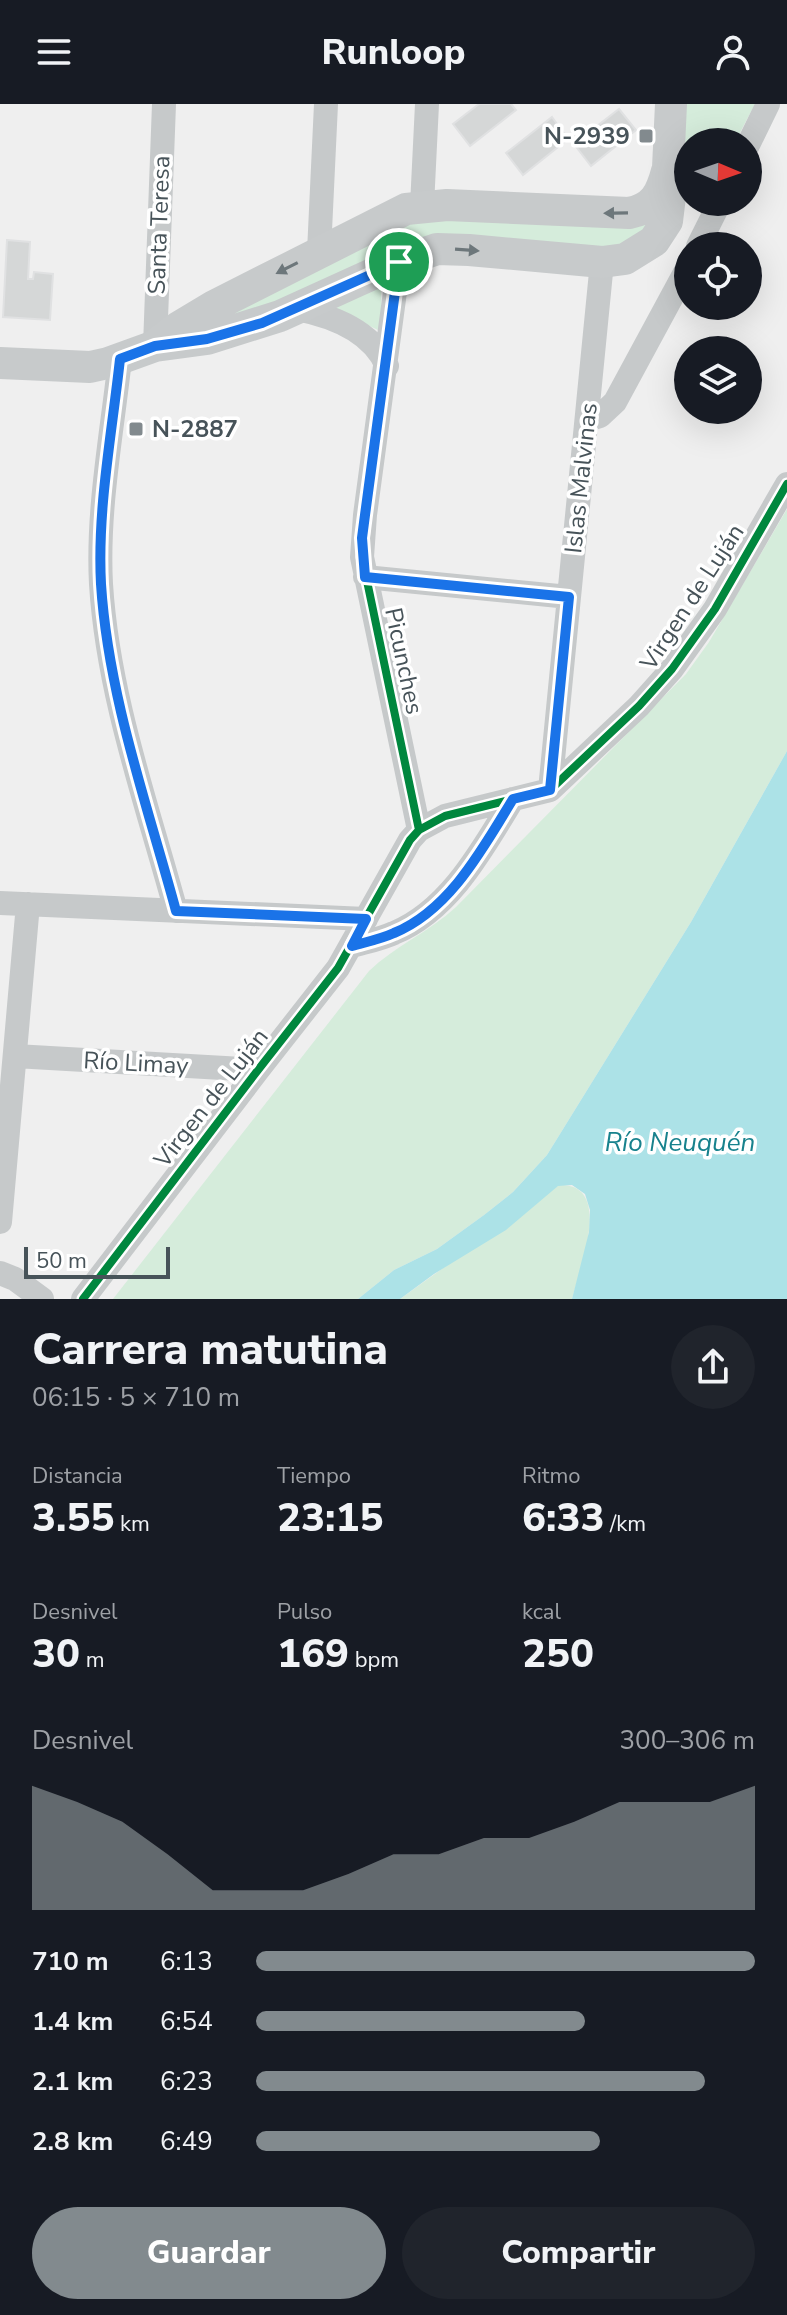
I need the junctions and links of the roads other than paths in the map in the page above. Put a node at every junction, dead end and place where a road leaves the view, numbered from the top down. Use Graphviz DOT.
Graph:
graph roads {
  1 [pos="164,104"];
  2 [pos="326,104"];
  3 [pos="427,104"];
  4 [pos="671,104"];
  5 [pos="768,104"];
  6 [pos="756,128"];
  7 [pos="668,168"];
  8 [pos="422,206"];
  9 [pos="319,252"];
  10 [pos="399,262"];
  11 [pos="602,262"];
  12 [pos="674,293"];
  13 [pos="297,309"];
  14 [pos="155,346"];
  15 [pos="120,359"];
  16 [pos="0,363"];
  17 [pos="387,366"];
  18 [pos="587,420"];
  19 [pos="787,484"];
  20 [pos="365,577"];
  21 [pos="569,597"];
  22 [pos="550,790"];
  23 [pos="513,799"];
  24 [pos="419,830"];
  25 [pos="0,903"];
  26 [pos="28,904"];
  27 [pos="176,911"];
  28 [pos="366,919"];
  29 [pos="352,946"];
  30 [pos="15,1056"];
  31 [pos="258,1070"];
  32 [pos="0,1222"];
  33 [pos="0,1273"];
  34 [pos="42,1299"];
  35 [pos="83,1299"];
  1 -- 14 [label="street, Santa Teresa"];
  2 -- 9 [label="street"];
  3 -- 8 [label="street"];
  4 -- 7 [label="main road"];
  5 -- 6 [label="street"];
  7 -- 8 [label="main road, one-way"];
  7 -- 11 [label="main road"];
  8 -- 9 [label="main road"];
  9 -- 14 [label="main road, one-way"];
  10 -- 11 [label="main road, one-way"];
  10 -- 13 [label="main road"];
  10 -- 17 [label="street, Picunches"];
  11 -- 18 [label="street, Islas Malvinas"];
  12 -- 18 [label="street"];
  13 -- 14 [label="main road"];
  13 -- 17 [label="street"];
  14 -- 15 [label="main road"];
  15 -- 16 [label="main road"];
  15 -- 27 [label="street"];
  17 -- 20 [label="street, Picunches"];
  18 -- 21 [label="street, Islas Malvinas"];
  19 -- 22 [label="street, Virgen de Luján"];
  20 -- 21 [label="street"];
  20 -- 24 [label="street, Picunches"];
  21 -- 22 [label="street, Islas Malvinas"];
  22 -- 23 [label="street"];
  23 -- 24 [label="street"];
  23 -- 29 [label="street"];
  24 -- 28 [label="street, Virgen de Luján"];
  25 -- 26 [label="street"];
  26 -- 27 [label="street"];
  26 -- 30 [label="street"];
  27 -- 28 [label="street"];
  28 -- 29 [label="street, Virgen de Luján"];
  29 -- 31 [label="street, Virgen de Luján"];
  30 -- 31 [label="street, Río Limay"];
  30 -- 32 [label="street"];
  31 -- 35 [label="street, Virgen de Luján"];
  33 -- 34 [label="street"];
}
